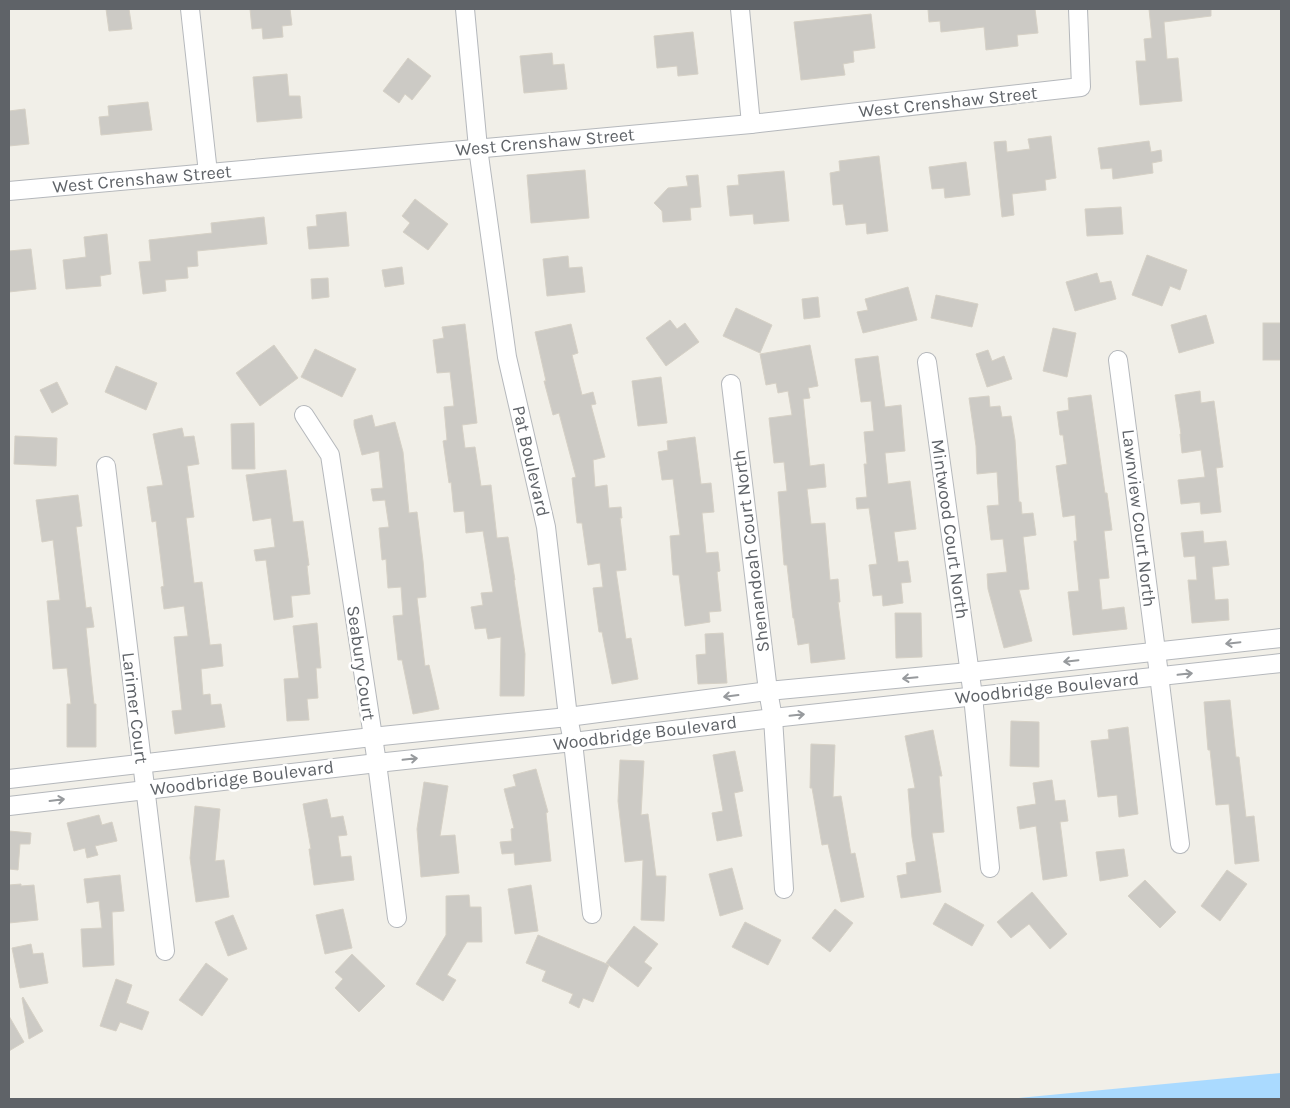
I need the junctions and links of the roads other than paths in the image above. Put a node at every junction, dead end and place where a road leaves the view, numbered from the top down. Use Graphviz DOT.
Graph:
graph roads {
  1 [pos="190,9"];
  2 [pos="465,9"];
  3 [pos="740,9"];
  4 [pos="1078,9"];
  5 [pos="751,124"];
  6 [pos="478,148"];
  7 [pos="208,173"];
  8 [pos="9,191"];
  9 [pos="1118,360"];
  10 [pos="927,362"];
  11 [pos="731,384"];
  12 [pos="304,415"];
  13 [pos="106,466"];
  14 [pos="1281,638"];
  15 [pos="1156,651"];
  16 [pos="1281,663"];
  17 [pos="970,672"];
  18 [pos="1159,676"];
  19 [pos="768,691"];
  20 [pos="973,696"];
  21 [pos="568,717"];
  22 [pos="773,718"];
  23 [pos="372,737"];
  24 [pos="573,742"];
  25 [pos="377,763"];
  26 [pos="142,764"];
  27 [pos="9,779"];
  28 [pos="146,790"];
  29 [pos="9,806"];
  30 [pos="1180,844"];
  31 [pos="990,868"];
  32 [pos="784,889"];
  33 [pos="592,914"];
  34 [pos="397,918"];
  35 [pos="165,950"];
  1 -- 7 [label="street"];
  2 -- 6 [label="street, Pat Boulevard"];
  3 -- 5 [label="street"];
  4 -- 5 [label="street, West Crenshaw Street"];
  5 -- 6 [label="street, West Crenshaw Street"];
  6 -- 7 [label="street, West Crenshaw Street"];
  6 -- 21 [label="street, Pat Boulevard"];
  7 -- 8 [label="street, West Crenshaw Street"];
  9 -- 15 [label="street, Lawnview Court North"];
  10 -- 17 [label="street, Mintwood Court North"];
  11 -- 19 [label="street, Shenandoah Court North"];
  12 -- 23 [label="street, Seabury Court"];
  13 -- 26 [label="street, Larimer Court"];
  14 -- 15 [label="street, Woodbridge Boulevard, one-way"];
  15 -- 17 [label="street, Woodbridge Boulevard, one-way"];
  15 -- 18 [label="street, Lawnview Court North"];
  18 -- 16 [label="street, Woodbridge Boulevard, one-way"];
  17 -- 19 [label="street, Woodbridge Boulevard, one-way"];
  17 -- 20 [label="street, Mintwood Court North"];
  18 -- 20 [label="street, Woodbridge Boulevard"];
  18 -- 30 [label="street, Lawnview Court North"];
  19 -- 21 [label="street, Woodbridge Boulevard, one-way"];
  19 -- 22 [label="street, Shenandoah Court North"];
  22 -- 20 [label="street, Woodbridge Boulevard, one-way"];
  20 -- 31 [label="street, Mintwood Court North"];
  21 -- 23 [label="street, Woodbridge Boulevard"];
  21 -- 24 [label="street, Pat Boulevard"];
  22 -- 24 [label="street, Woodbridge Boulevard"];
  22 -- 32 [label="street, Shenandoah Court North"];
  23 -- 25 [label="street, Seabury Court"];
  23 -- 26 [label="street, Woodbridge Boulevard"];
  25 -- 24 [label="street, Woodbridge Boulevard, one-way"];
  24 -- 33 [label="street, Pat Boulevard"];
  25 -- 28 [label="street, Woodbridge Boulevard"];
  25 -- 34 [label="street, Seabury Court"];
  26 -- 27 [label="street, Woodbridge Boulevard"];
  26 -- 28 [label="street, Larimer Court"];
  29 -- 28 [label="street, Woodbridge Boulevard, one-way"];
  28 -- 35 [label="street, Larimer Court"];
}
